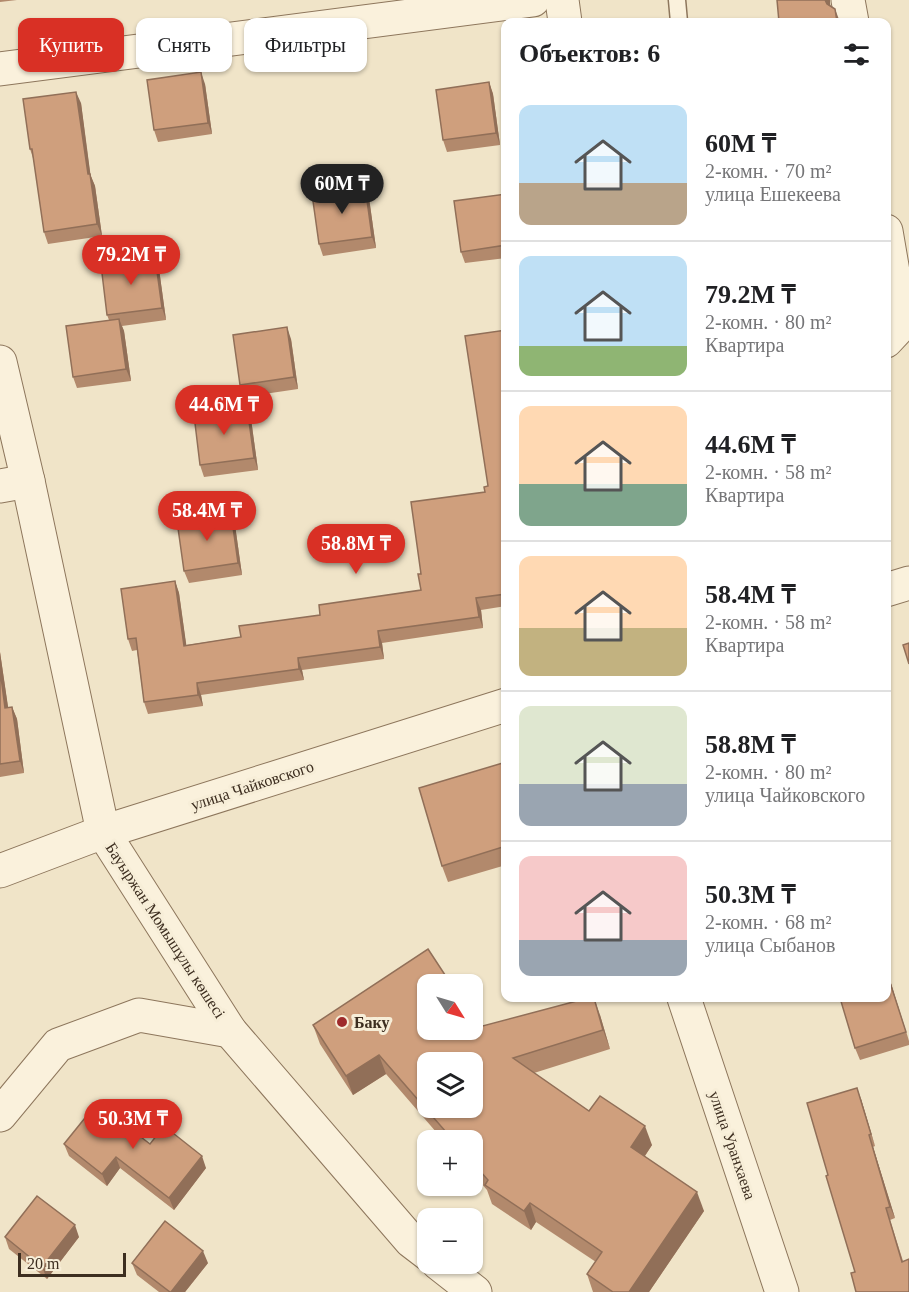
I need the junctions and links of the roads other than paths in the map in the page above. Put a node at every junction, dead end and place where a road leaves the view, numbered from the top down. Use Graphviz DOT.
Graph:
graph roads {
  1 [pos="533,0"];
  2 [pos="562,0"];
  3 [pos="677,0"];
  4 [pos="848,0"];
  5 [pos="564,18"];
  6 [pos="679,18"];
  7 [pos="851,18"];
  8 [pos="0,69"];
  9 [pos="891,260"];
  10 [pos="891,336"];
  11 [pos="0,362"];
  12 [pos="14,483"];
  13 [pos="909,583"];
  14 [pos="891,588"];
  15 [pos="501,707"];
  16 [pos="103,832"];
  17 [pos="0,871"];
  18 [pos="685,1002"];
  19 [pos="230,1030"];
  20 [pos="0,1115"];
  21 [pos="417,1246"];
  22 [pos="452,1274"];
  23 [pos="475,1292"];
  24 [pos="783,1292"];
  1 -- 8 [label="street"];
  2 -- 5 [label="street"];
  3 -- 6 [label="lane"];
  4 -- 7 [label="street"];
  9 -- 10 [label="street"];
  11 -- 12 [label="street, Бауыржан Момышұлы көшесі"];
  12 -- 16 [label="street, Бауыржан Момышұлы көшесі"];
  13 -- 14 [label="street"];
  15 -- 16 [label="street, улица Чайковского"];
  16 -- 17 [label="street, улица Чайковского"];
  16 -- 19 [label="street, Бауыржан Момышұлы көшесі"];
  18 -- 24 [label="street, улица Уранхаева"];
  19 -- 20 [label="street"];
  19 -- 21 [label="street, Бауыржан Момышұлы көшесі"];
  22 -- 23 [label="street"];
}
